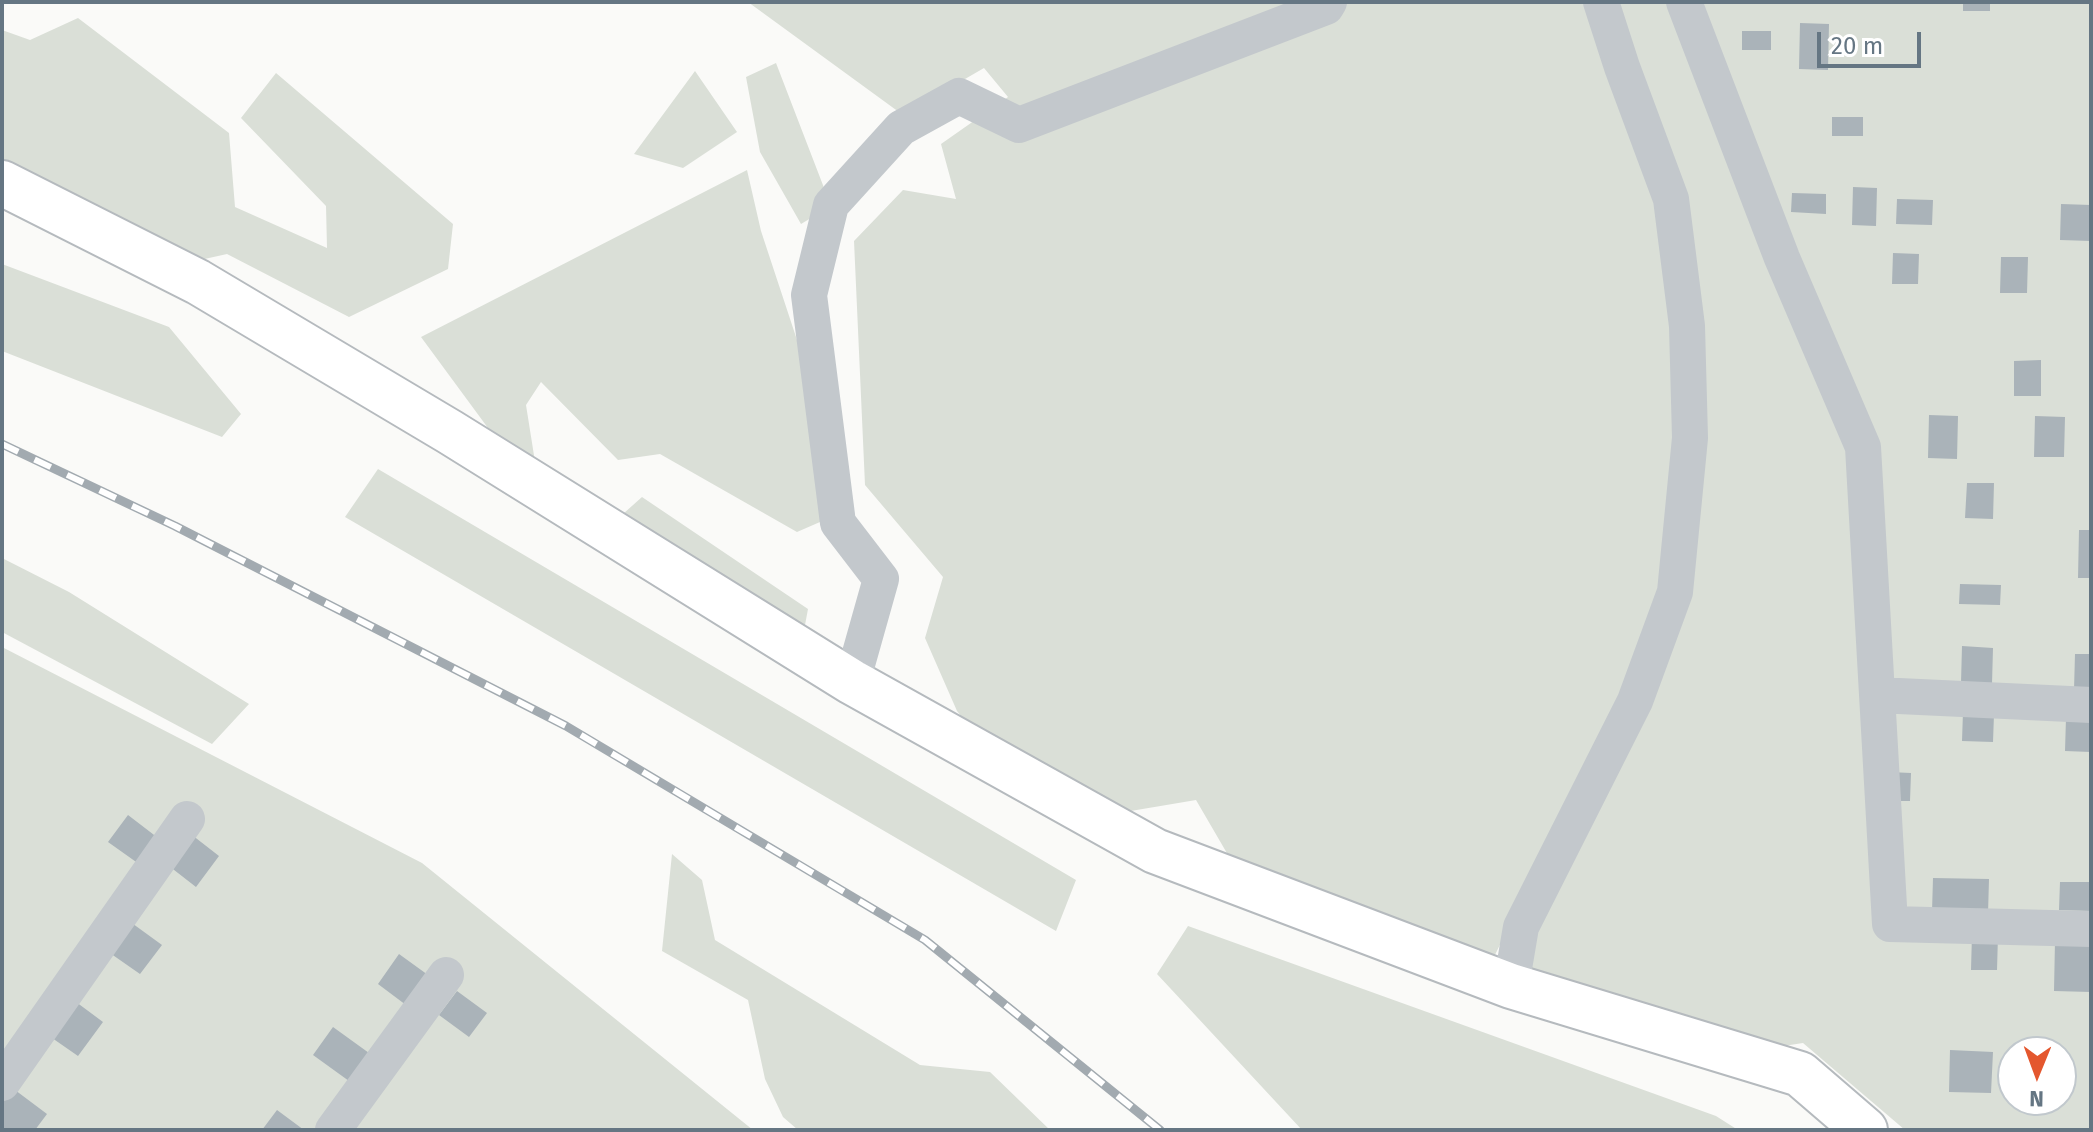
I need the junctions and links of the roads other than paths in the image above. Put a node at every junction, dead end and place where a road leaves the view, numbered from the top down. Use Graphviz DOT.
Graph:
graph roads {
  1 [pos="1329,2"];
  2 [pos="1601,2"];
  3 [pos="1684,2"];
  4 [pos="2,183"];
  5 [pos="852,682"];
  6 [pos="1877,695"];
  7 [pos="2091,705"];
  8 [pos="187,819"];
  9 [pos="2091,929"];
  10 [pos="446,975"];
  11 [pos="1511,986"];
  12 [pos="2,1083"];
  13 [pos="333,1130"];
  14 [pos="1865,1130"];
  1 -- 5 [label="street"];
  2 -- 11 [label="street"];
  3 -- 6 [label="street"];
  4 -- 5 [label="main road"];
  5 -- 11 [label="main road"];
  6 -- 7 [label="street"];
  6 -- 9 [label="street"];
  8 -- 12 [label="street"];
  10 -- 13 [label="street"];
  11 -- 14 [label="main road"];
}
